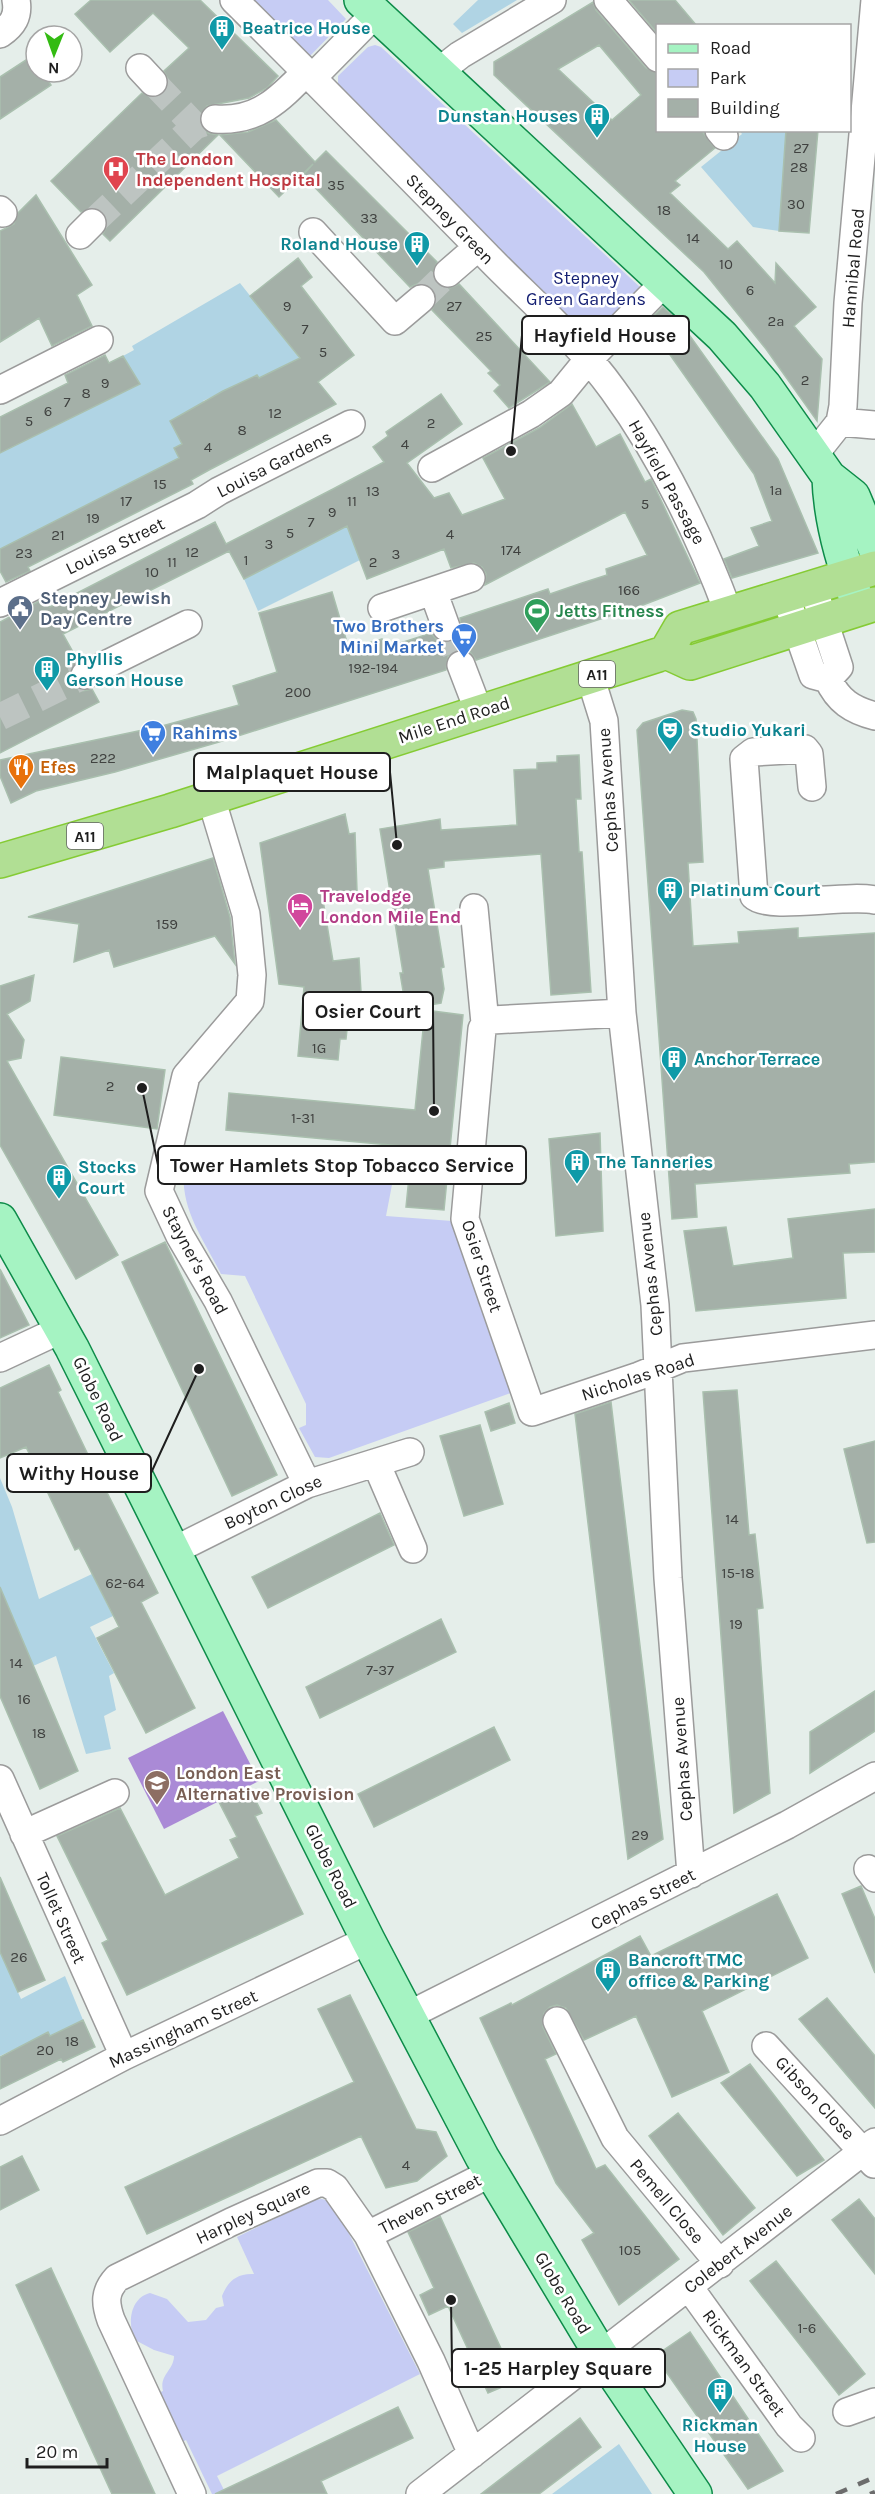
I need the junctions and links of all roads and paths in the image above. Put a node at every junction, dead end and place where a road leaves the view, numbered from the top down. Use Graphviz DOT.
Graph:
graph roads {
  1 [pos="16,0"];
  2 [pos="234,0"];
  3 [pos="552,0"];
  4 [pos="609,0"];
  5 [pos="875,0"];
  6 [pos="368,7"];
  7 [pos="0,34"];
  8 [pos="656,57"];
  9 [pos="437,73"];
  10 [pos="309,75"];
  11 [pos="215,119"];
  12 [pos="313,232"];
  13 [pos="478,247"];
  14 [pos="448,273"];
  15 [pos="665,282"];
  16 [pos="421,298"];
  17 [pos="99,340"];
  18 [pos="588,360"];
  19 [pos="0,390"];
  20 [pos="840,422"];
  21 [pos="351,424"];
  22 [pos="874,425"];
  23 [pos="821,467"];
  24 [pos="432,468"];
  25 [pos="197,505"];
  26 [pos="875,548"];
  27 [pos="862,572"];
  28 [pos="471,578"];
  29 [pos="433,591"];
  30 [pos="799,592"];
  31 [pos="0,603"];
  32 [pos="868,606"];
  33 [pos="382,608"];
  34 [pos="729,614"];
  35 [pos="188,624"];
  36 [pos="811,624"];
  37 [pos="446,627"];
  38 [pos="666,652"];
  39 [pos="461,665"];
  40 [pos="85,675"];
  41 [pos="590,676"];
  42 [pos="479,712"];
  43 [pos="875,716"];
  44 [pos="812,787"];
  45 [pos="211,798"];
  46 [pos="1,858"];
  47 [pos="875,900"];
  48 [pos="474,908"];
  49 [pos="622,1013"];
  50 [pos="485,1023"];
  51 [pos="0,1220"];
  52 [pos="62,1329"];
  53 [pos="875,1335"];
  54 [pos="0,1358"];
  55 [pos="659,1367"];
  56 [pos="525,1392"];
  57 [pos="410,1452"];
  58 [pos="376,1463"];
  59 [pos="307,1484"];
  60 [pos="413,1549"];
  61 [pos="173,1551"];
  62 [pos="875,1776"];
  63 [pos="0,1779"];
  64 [pos="115,1793"];
  65 [pos="24,1834"];
  66 [pos="691,1874"];
  67 [pos="368,1940"];
  68 [pos="407,2016"];
  69 [pos="557,2021"];
  70 [pos="766,2046"];
  71 [pos="123,2056"];
  72 [pos="0,2121"];
  73 [pos="871,2153"];
  74 [pos="491,2173"];
  75 [pos="368,2235"];
  76 [pos="720,2264"];
  77 [pos="689,2287"];
  78 [pos="601,2355"];
  79 [pos="875,2402"];
  80 [pos="847,2412"];
  81 [pos="801,2438"];
  82 [pos="472,2454"];
  83 [pos="192,2494"];
  84 [pos="420,2494"];
  85 [pos="695,2494"];
  1 -- 7 [label="street"];
  2 -- 10 [label="street, Stepney Green"];
  3 -- 9 [label="street"];
  4 -- 8 [label="street"];
  5 -- 20 [label="street, Hannibal Road"];
  6 -- 9 [label="main road"];
  6 -- 10 [label="street"];
  9 -- 15 [label="main road"];
  10 -- 11 [label="street"];
  10 -- 13 [label="street, Stepney Green"];
  12 -- 16 [label="street"];
  13 -- 14 [label="street"];
  13 -- 18 [label="street, Stepney Green"];
  15 -- 18 [label="street"];
  15 -- 23 [label="main road"];
  17 -- 19 [label="street"];
  18 -- 24 [label="street"];
  18 -- 34 [label="street, Hayfield Passage"];
  20 -- 22 [label="street"];
  20 -- 23 [label="street"];
  21 -- 25 [label="street, Louisa Gardens"];
  23 -- 26 [label="main road"];
  23 -- 27 [label="main road"];
  25 -- 31 [label="street, Louisa Street"];
  27 -- 30 [label="highway"];
  27 -- 32 [label="main road"];
  28 -- 29 [label="street"];
  29 -- 33 [label="street"];
  29 -- 37 [label="street"];
  30 -- 34 [label="highway"];
  30 -- 36 [label="street"];
  32 -- 36 [label="highway"];
  34 -- 38 [label="highway"];
  35 -- 40 [label="street"];
  36 -- 38 [label="highway"];
  36 -- 43 [label="street"];
  38 -- 41 [label="highway, Mile End Road / A11"];
  39 -- 42 [label="street"];
  41 -- 42 [label="highway, Mile End Road / A11"];
  41 -- 49 [label="street, Cephas Avenue"];
  42 -- 45 [label="highway, Mile End Road / A11"];
  44 -- 47 [label="street"];
  45 -- 46 [label="highway, Mile End Road / A11"];
  45 -- 59 [label="street, Stayner's Road"];
  48 -- 50 [label="street, Osier Street"];
  49 -- 50 [label="street"];
  49 -- 55 [label="street, Cephas Avenue"];
  50 -- 56 [label="street, Osier Street"];
  51 -- 52 [label="main road, Globe Road"];
  52 -- 54 [label="street"];
  52 -- 61 [label="main road, Globe Road"];
  53 -- 55 [label="street, Nicholas Road"];
  55 -- 56 [label="street, Nicholas Road"];
  55 -- 66 [label="street, Cephas Avenue"];
  57 -- 58 [label="street, Boyton Close"];
  58 -- 59 [label="street, Boyton Close"];
  58 -- 60 [label="street"];
  59 -- 61 [label="street, Boyton Close"];
  61 -- 67 [label="main road, Globe Road"];
  62 -- 66 [label="street, Cephas Street"];
  63 -- 65 [label="street, Tollet Street"];
  64 -- 65 [label="street"];
  65 -- 71 [label="street, Tollet Street"];
  66 -- 68 [label="street, Cephas Street"];
  67 -- 68 [label="main road, Globe Road"];
  67 -- 71 [label="street, Massingham Street"];
  68 -- 74 [label="main road, Globe Road"];
  69 -- 76 [label="street, Pemell Close"];
  70 -- 73 [label="street, Gibson Close"];
  71 -- 72 [label="street, Massingham Street"];
  73 -- 76 [label="street, Colebert Avenue"];
  74 -- 75 [label="street, Theven Street"];
  74 -- 78 [label="main road, Globe Road"];
  75 -- 82 [label="street, Harpley Square"];
  75 -- 83 [label="street, Harpley Square"];
  76 -- 77 [label="street, Colebert Avenue"];
  77 -- 78 [label="street, Colebert Avenue"];
  77 -- 81 [label="street, Rickman Street"];
  78 -- 82 [label="street, Colebert Avenue"];
  78 -- 85 [label="main road, Globe Road"];
  79 -- 80 [label="street"];
  82 -- 84 [label="street, Colebert Avenue"];
}
